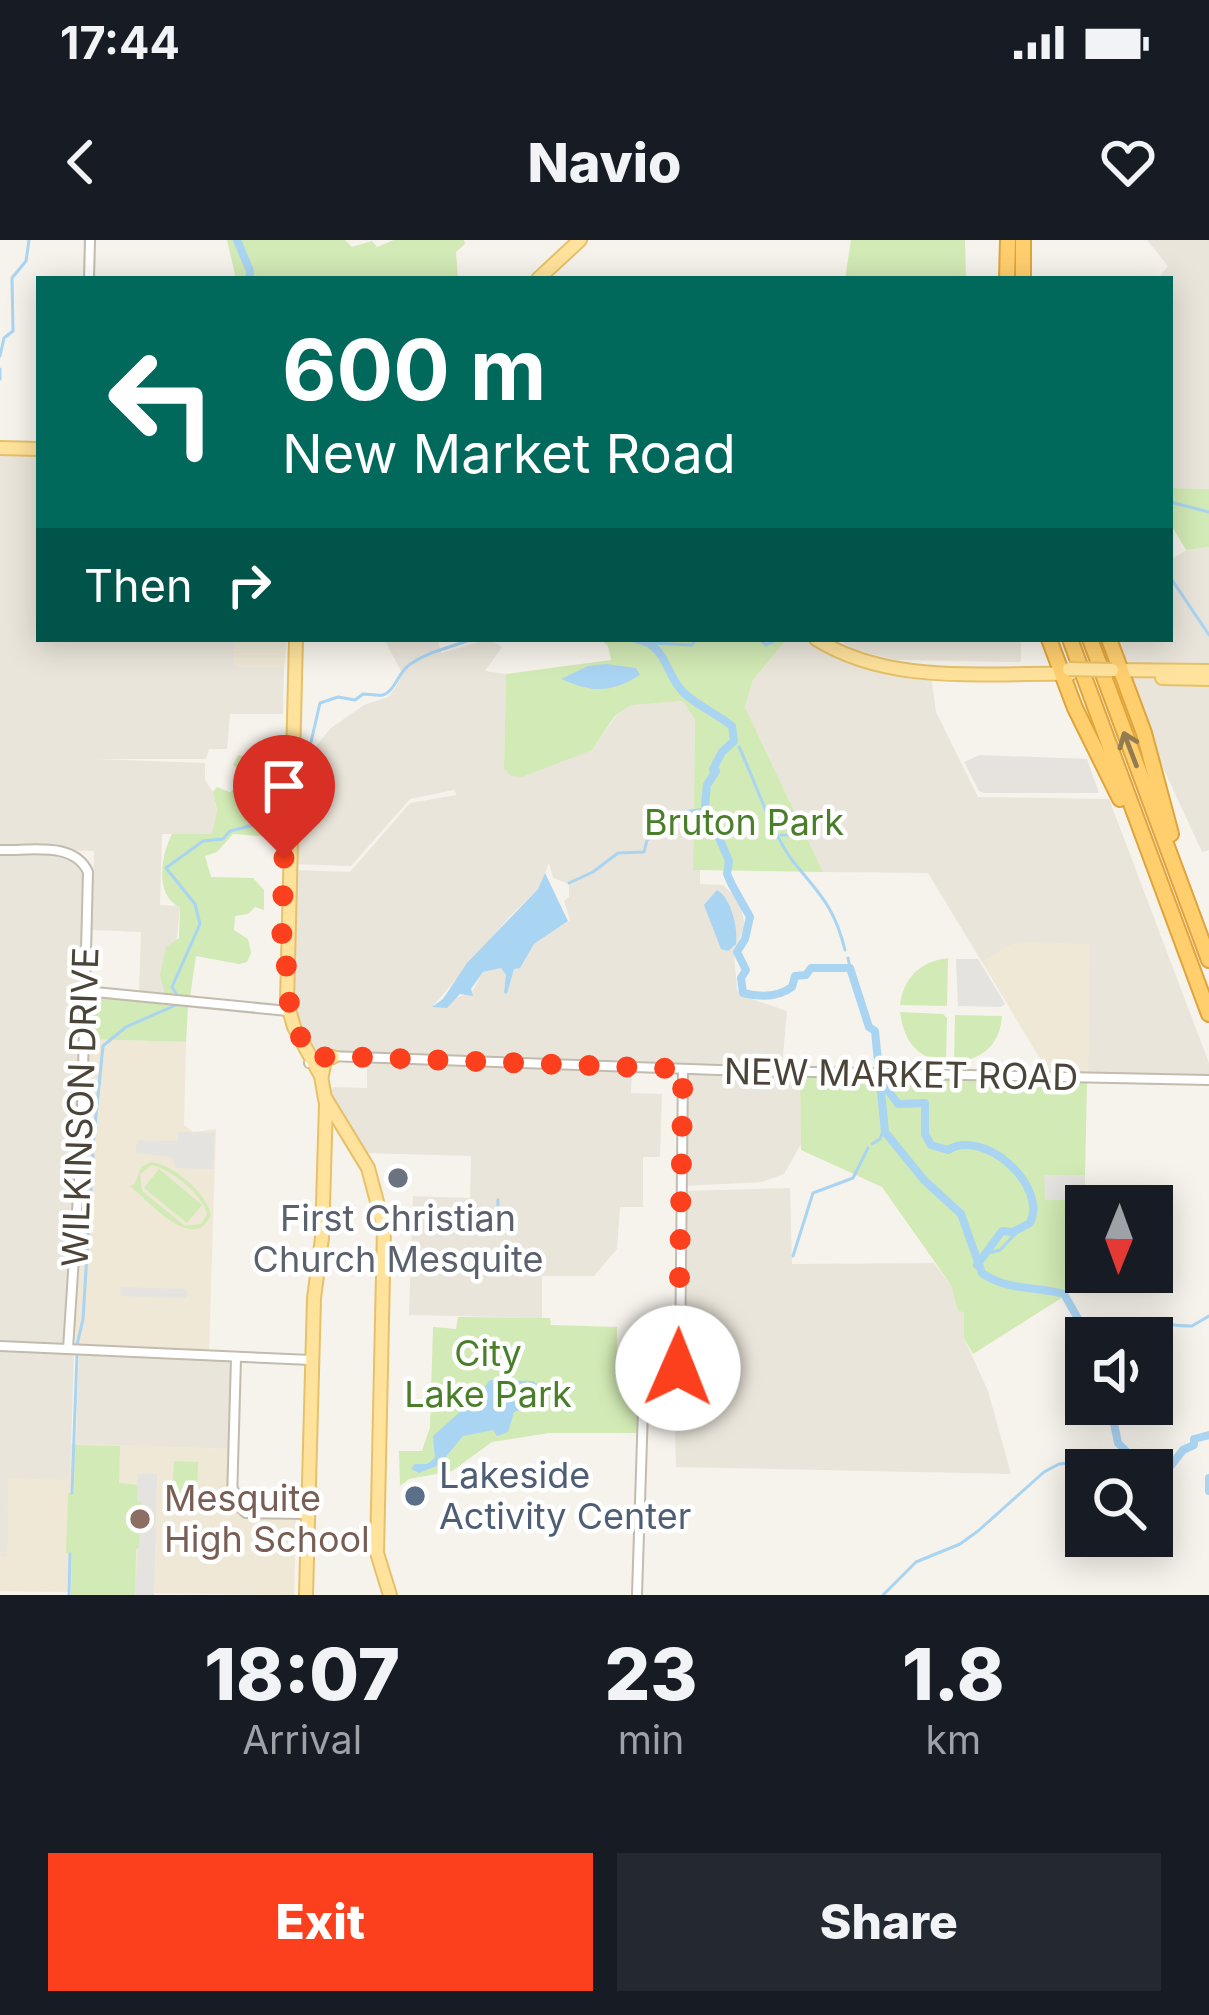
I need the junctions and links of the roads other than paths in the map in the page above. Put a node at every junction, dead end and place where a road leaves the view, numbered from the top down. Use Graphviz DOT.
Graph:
graph roads {
  1 [pos="90,240"];
  2 [pos="580,240"];
  3 [pos="591,240"];
  4 [pos="1008,240"];
  5 [pos="1023,240"];
  6 [pos="88,276"];
  7 [pos="541,276"];
  8 [pos="552,276"];
  9 [pos="1007,276"];
  10 [pos="1023,276"];
  11 [pos="0,445"];
  12 [pos="36,446"];
  13 [pos="292,642"];
  14 [pos="821,642"];
  15 [pos="835,642"];
  16 [pos="1048,642"];
  17 [pos="1071,642"];
  18 [pos="1091,642"];
  19 [pos="1110,642"];
  20 [pos="1052,668"];
  21 [pos="1002,670"];
  22 [pos="1117,673"];
  23 [pos="1209,675"];
  24 [pos="0,850"];
  25 [pos="1160,888"];
  26 [pos="1185,893"];
  27 [pos="1209,960"];
  28 [pos="86,965"];
  29 [pos="85,991"];
  30 [pos="107,993"];
  31 [pos="285,1012"];
  32 [pos="1209,1014"];
  33 [pos="333,1057"];
  34 [pos="683,1069"];
  35 [pos="315,1071"];
  36 [pos="1209,1079"];
  37 [pos="329,1108"];
  38 [pos="321,1167"];
  39 [pos="0,1346"];
  40 [pos="68,1349"];
  41 [pos="236,1358"];
  42 [pos="309,1360"];
  43 [pos="680,1361"];
  44 [pos="644,1378"];
  45 [pos="696,1380"];
  46 [pos="644,1396"];
  47 [pos="232,1488"];
  48 [pos="305,1511"];
  49 [pos="302,1595"];
  50 [pos="390,1595"];
  51 [pos="638,1595"];
  1 -- 6 [label="street"];
  2 -- 7 [label="main road"];
  3 -- 8 [label="main road"];
  4 -- 9 [label="highway"];
  5 -- 10 [label="highway"];
  11 -- 12 [label="main road"];
  13 -- 31 [label="main road"];
  14 -- 21 [label="main road"];
  15 -- 21 [label="main road"];
  16 -- 20 [label="highway"];
  17 -- 25 [label="highway"];
  26 -- 18 [label="highway, one-way"];
  19 -- 22 [label="highway"];
  20 -- 21 [label="main road"];
  20 -- 22 [label="main road, bridge"];
  20 -- 25 [label="highway"];
  22 -- 23 [label="main road"];
  22 -- 26 [label="highway"];
  24 -- 28 [label="street, WILKINSON DRIVE"];
  25 -- 32 [label="highway"];
  26 -- 27 [label="highway"];
  28 -- 29 [label="street, WILKINSON DRIVE"];
  28 -- 30 [label="street"];
  29 -- 30 [label="street"];
  29 -- 40 [label="street, WILKINSON DRIVE"];
  30 -- 31 [label="street"];
  31 -- 35 [label="main road"];
  33 -- 34 [label="street, NEW MARKET ROAD"];
  33 -- 35 [label="street, NEW MARKET ROAD"];
  33 -- 35 [label="main road"];
  34 -- 36 [label="street, NEW MARKET ROAD"];
  34 -- 43 [label="street"];
  35 -- 37 [label="main road"];
  35 -- 38 [label="main road"];
  37 -- 38 [label="main road"];
  37 -- 50 [label="main road"];
  38 -- 42 [label="main road"];
  39 -- 40 [label="street"];
  40 -- 41 [label="street"];
  41 -- 42 [label="street"];
  41 -- 47 [label="street"];
  42 -- 48 [label="main road"];
  43 -- 45 [label="street"];
  43 -- 46 [label="street"];
  44 -- 46 [label="street"];
  46 -- 51 [label="street"];
  47 -- 48 [label="street"];
  47 -- 48 [label="street"];
  48 -- 49 [label="main road"];
}
